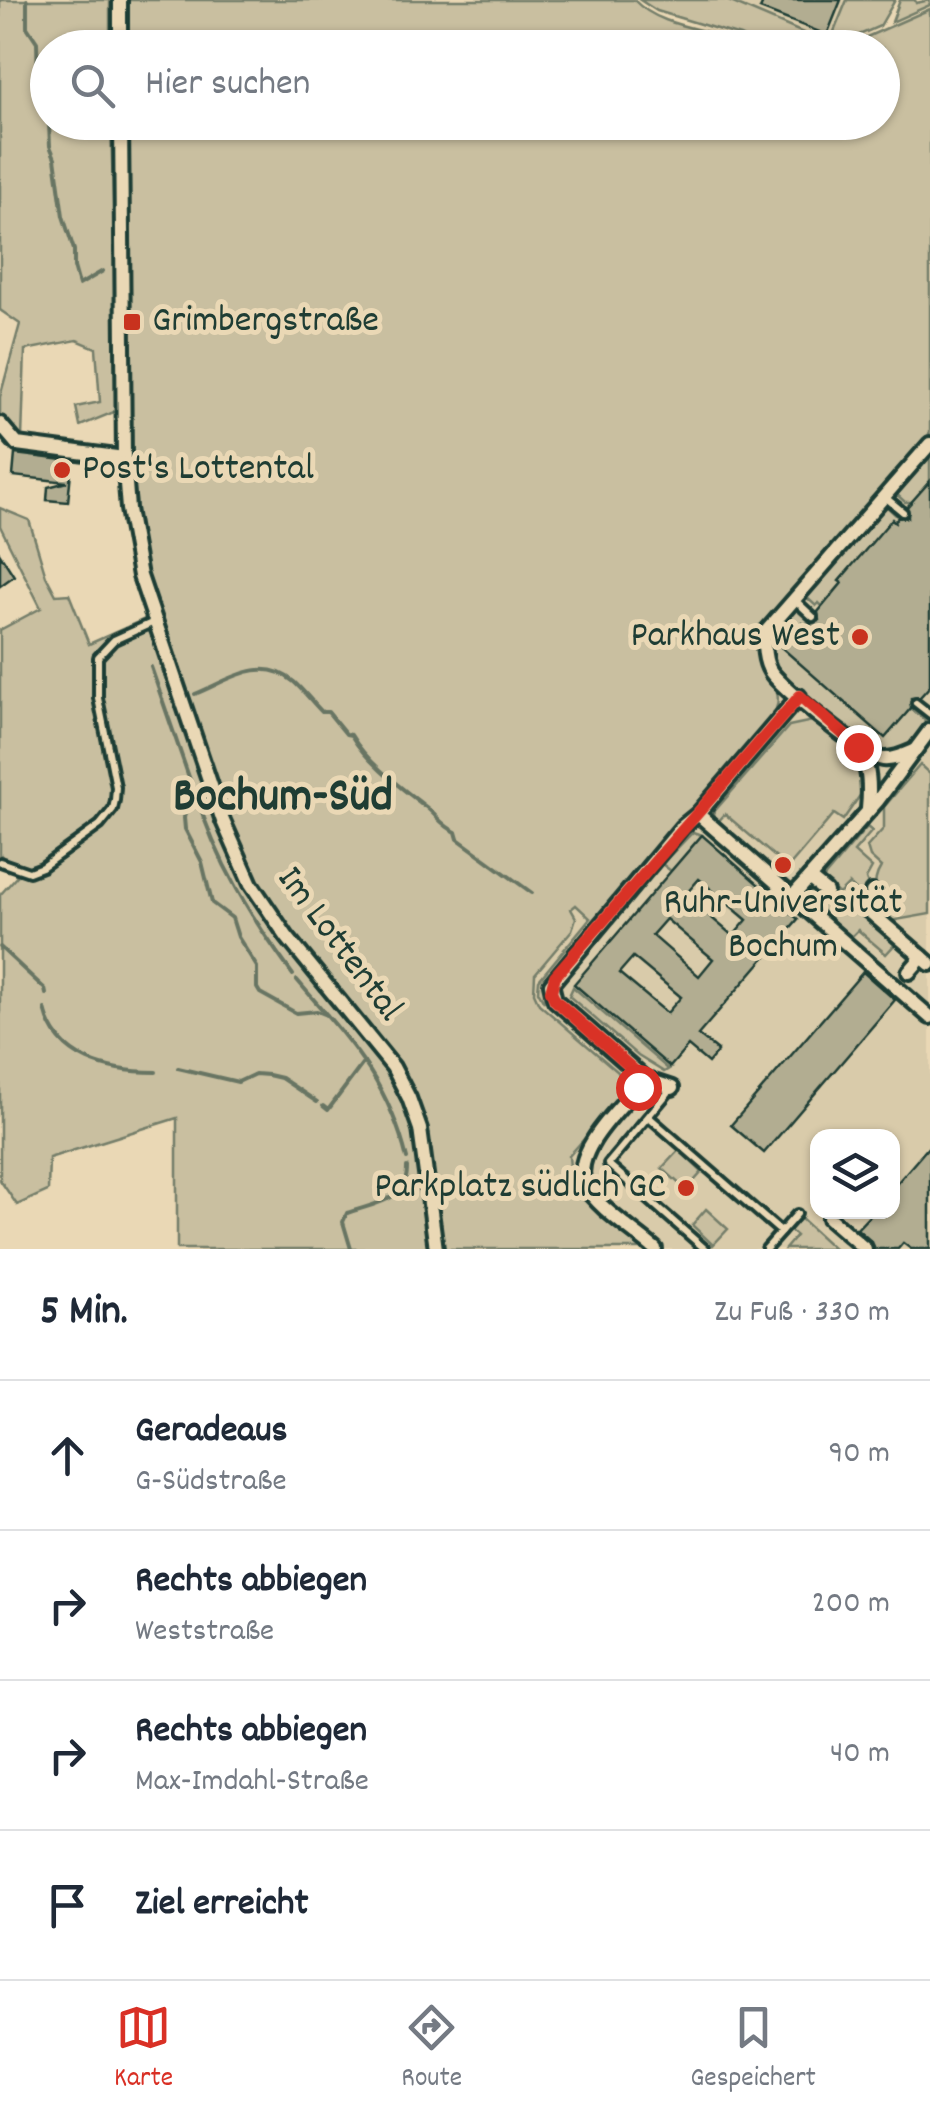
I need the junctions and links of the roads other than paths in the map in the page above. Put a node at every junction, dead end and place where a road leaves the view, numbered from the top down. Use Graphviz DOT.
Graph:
graph roads {
  1 [pos="120,0"];
  2 [pos="120,30"];
  3 [pos="121,140"];
  4 [pos="0,424"];
  5 [pos="930,444"];
  6 [pos="124,458"];
  7 [pos="884,496"];
  8 [pos="903,512"];
  9 [pos="794,599"];
  10 [pos="813,617"];
  11 [pos="155,622"];
  12 [pos="800,696"];
  13 [pos="916,702"];
  14 [pos="930,714"];
  15 [pos="930,730"];
  16 [pos="858,747"];
  17 [pos="914,751"];
  18 [pos="868,808"];
  19 [pos="698,814"];
  20 [pos="0,862"];
  21 [pos="809,878"];
  22 [pos="826,892"];
  23 [pos="872,892"];
  24 [pos="793,896"];
  25 [pos="915,957"];
  26 [pos="930,1018"];
  27 [pos="645,1080"];
  28 [pos="672,1088"];
  29 [pos="649,1117"];
  30 [pos="797,1214"];
  31 [pos="829,1219"];
  32 [pos="781,1232"];
  33 [pos="857,1247"];
  34 [pos="436,1249"];
  35 [pos="656,1249"];
  36 [pos="705,1249"];
  37 [pos="766,1249"];
  1 -- 2 [label="street"];
  3 -- 6 [label="street, Im Lottental"];
  4 -- 6 [label="street"];
  5 -- 7 [label="street"];
  6 -- 11 [label="street, Im Lottental"];
  7 -- 8 [label="lane"];
  7 -- 9 [label="street"];
  9 -- 10 [label="lane"];
  9 -- 12 [label="street"];
  11 -- 20 [label="lane"];
  11 -- 34 [label="street, Im Lottental"];
  12 -- 16 [label="street"];
  12 -- 19 [label="street"];
  13 -- 14 [label="lane"];
  15 -- 17 [label="street"];
  16 -- 17 [label="street"];
  16 -- 18 [label="street"];
  17 -- 18 [label="street"];
  18 -- 21 [label="street"];
  19 -- 24 [label="street"];
  19 -- 27 [label="street"];
  21 -- 22 [label="street"];
  21 -- 24 [label="street"];
  23 -- 25 [label="street"];
  24 -- 26 [label="street"];
  27 -- 28 [label="street"];
  27 -- 35 [label="street"];
  28 -- 29 [label="lane"];
  29 -- 32 [label="lane"];
  29 -- 36 [label="lane"];
  30 -- 32 [label="lane"];
  31 -- 33 [label="street"];
  32 -- 37 [label="lane"];
}
